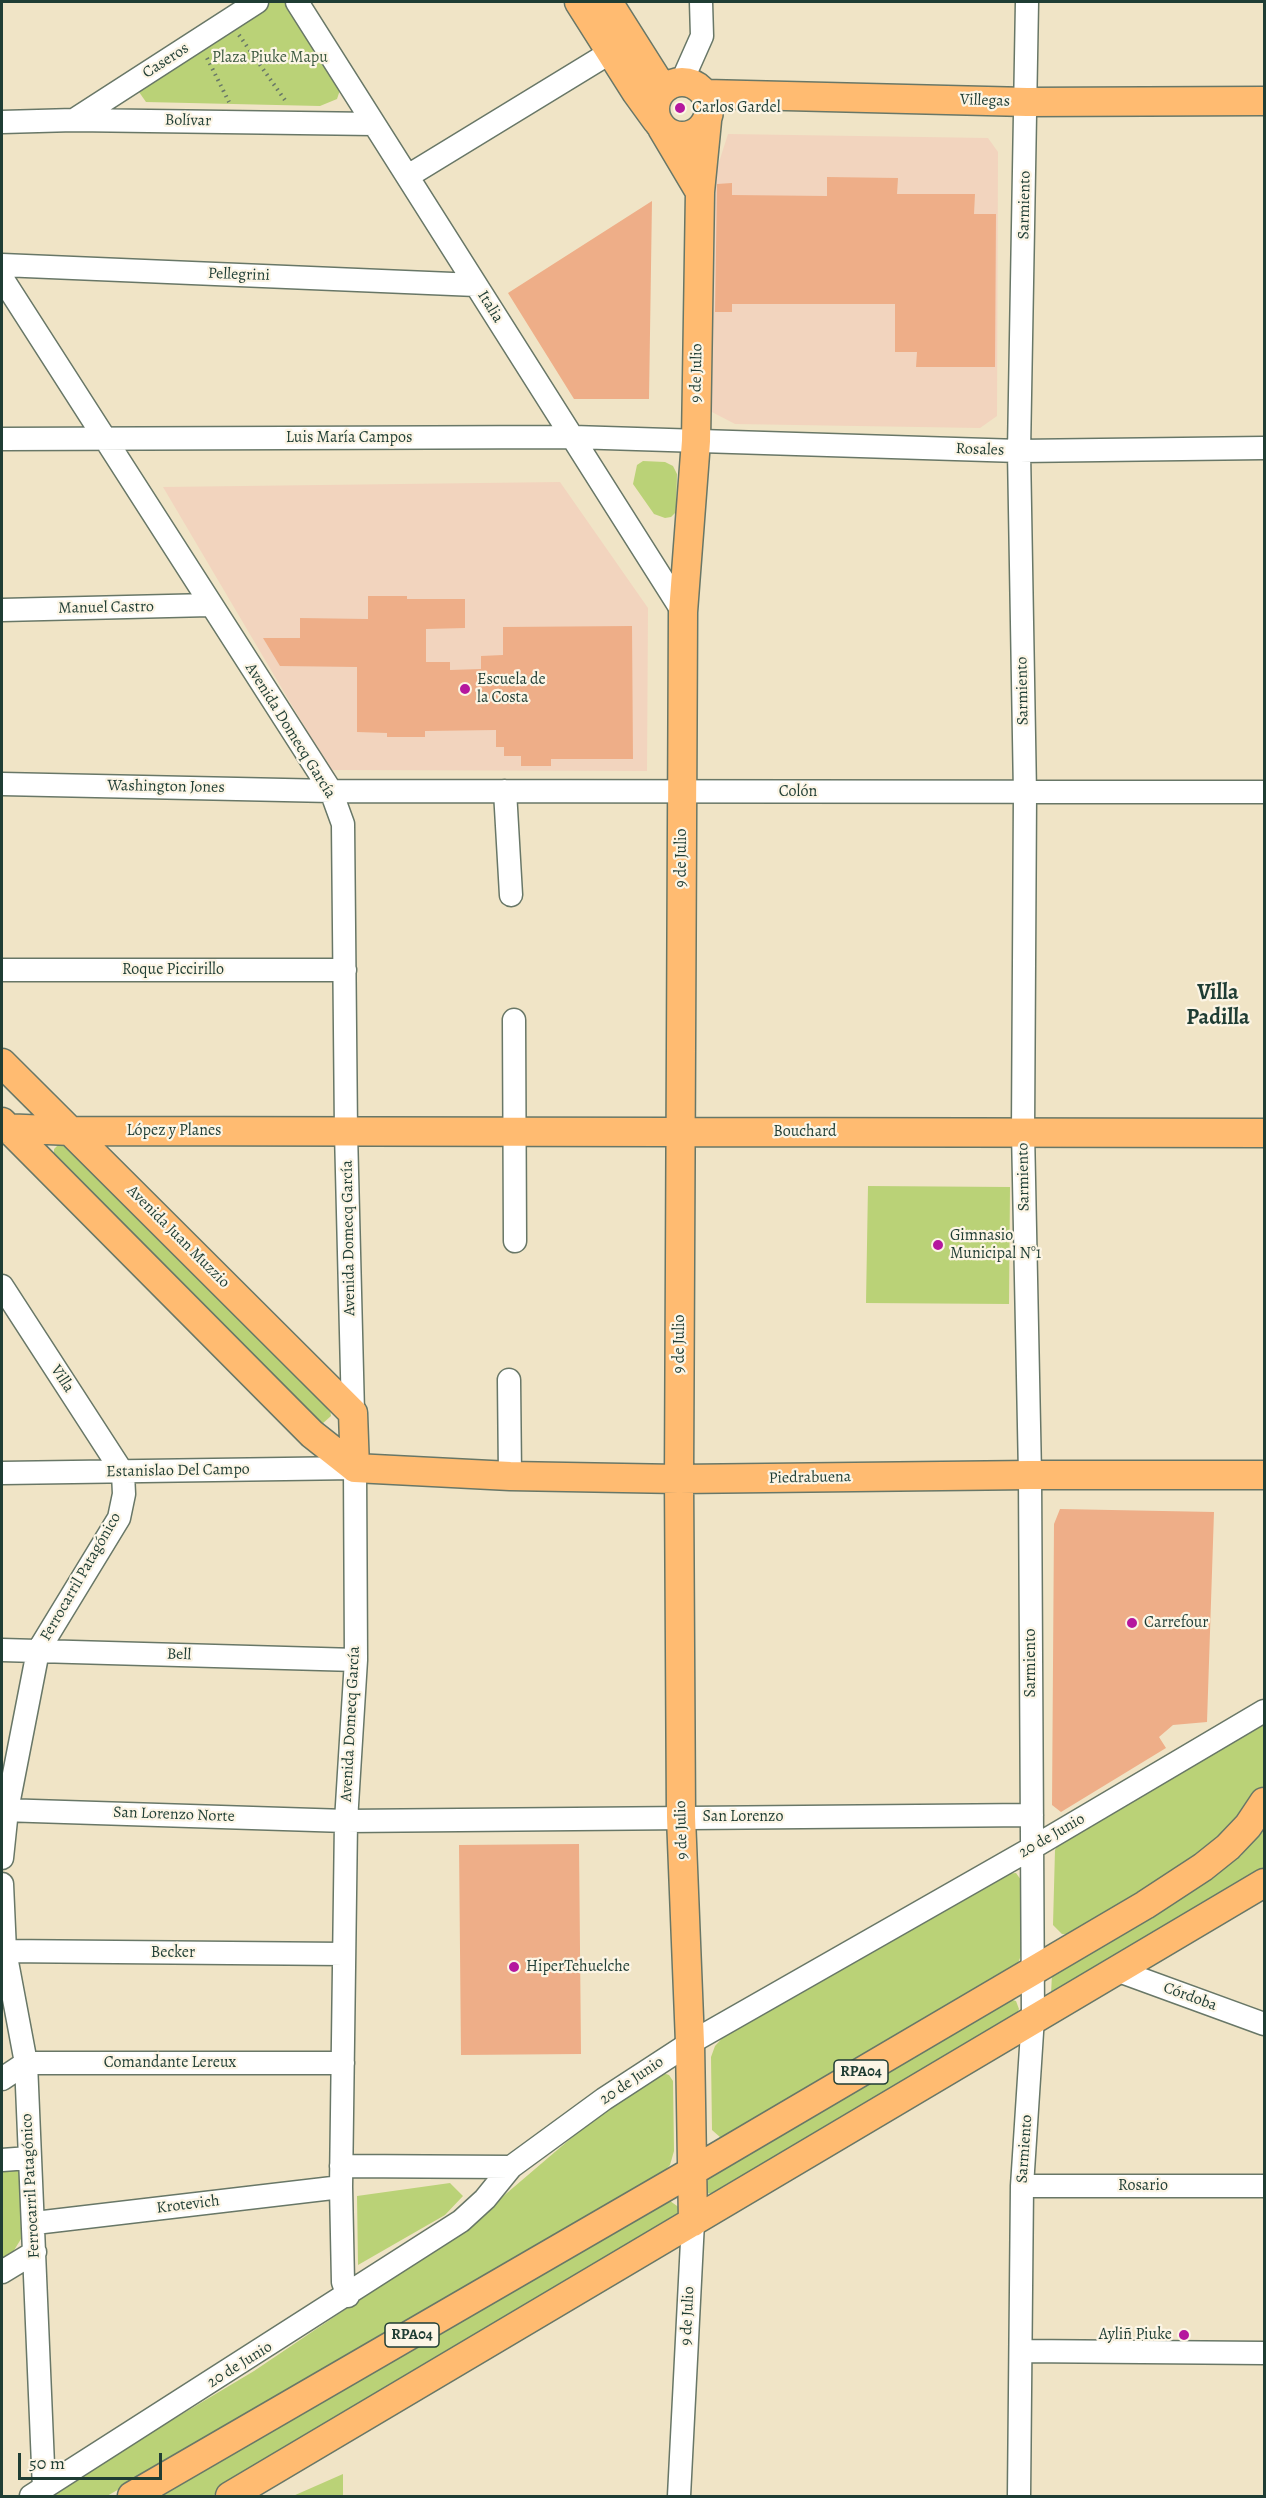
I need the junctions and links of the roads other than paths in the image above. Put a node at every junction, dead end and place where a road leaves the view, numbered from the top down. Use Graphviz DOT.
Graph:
graph roads {
  1 [pos="256,2"];
  2 [pos="297,2"];
  3 [pos="579,2"];
  4 [pos="608,2"];
  5 [pos="702,2"];
  6 [pos="1027,2"];
  7 [pos="611,52"];
  8 [pos="689,96"];
  9 [pos="1264,101"];
  10 [pos="1027,102"];
  11 [pos="74,120"];
  12 [pos="2,122"];
  13 [pos="374,124"];
  14 [pos="660,124"];
  15 [pos="408,176"];
  16 [pos="700,192"];
  17 [pos="2,265"];
  18 [pos="2,278"];
  19 [pos="476,285"];
  20 [pos="573,437"];
  21 [pos="2,439"];
  22 [pos="104,439"];
  23 [pos="696,441"];
  24 [pos="1264,448"];
  25 [pos="1019,451"];
  26 [pos="210,605"];
  27 [pos="2,610"];
  28 [pos="682,612"];
  29 [pos="2,784"];
  30 [pos="331,791"];
  31 [pos="505,791"];
  32 [pos="682,791"];
  33 [pos="1264,792"];
  34 [pos="1025,794"];
  35 [pos="511,895"];
  36 [pos="2,970"];
  37 [pos="345,970"];
  38 [pos="514,1020"];
  39 [pos="2,1063"];
  40 [pos="4,1126"];
  41 [pos="514,1130"];
  42 [pos="71,1131"];
  43 [pos="1023,1131"];
  44 [pos="346,1132"];
  45 [pos="681,1133"];
  46 [pos="1264,1133"];
  47 [pos="515,1241"];
  48 [pos="2,1286"];
  49 [pos="509,1380"];
  50 [pos="353,1413"];
  51 [pos="355,1468"];
  52 [pos="2,1473"];
  53 [pos="123,1473"];
  54 [pos="1030,1475"];
  55 [pos="1264,1475"];
  56 [pos="510,1476"];
  57 [pos="679,1479"];
  58 [pos="2,1650"];
  59 [pos="38,1651"];
  60 [pos="356,1660"];
  61 [pos="1264,1711"];
  62 [pos="1264,1802"];
  63 [pos="4,1810"];
  64 [pos="1032,1815"];
  65 [pos="681,1817"];
  66 [pos="346,1821"];
  67 [pos="1032,1848"];
  68 [pos="2,1858"];
  69 [pos="1264,1883"];
  70 [pos="2,1884"];
  71 [pos="3,1951"];
  72 [pos="345,1954"];
  73 [pos="1116,1970"];
  74 [pos="1031,1971"];
  75 [pos="1033,2018"];
  76 [pos="1264,2024"];
  77 [pos="690,2043"];
  78 [pos="26,2063"];
  79 [pos="343,2063"];
  80 [pos="2,2079"];
  81 [pos="29,2158"];
  82 [pos="2,2160"];
  83 [pos="511,2167"];
  84 [pos="691,2172"];
  85 [pos="341,2176"];
  86 [pos="1022,2186"];
  87 [pos="1264,2186"];
  88 [pos="693,2222"];
  89 [pos="34,2223"];
  90 [pos="35,2252"];
  91 [pos="2,2272"];
  92 [pos="348,2296"];
  93 [pos="1021,2351"];
  94 [pos="1264,2352"];
  95 [pos="38,2493"];
  96 [pos="132,2496"];
  97 [pos="230,2496"];
  98 [pos="679,2496"];
  99 [pos="1019,2496"];
  1 -- 11 [label="street, Caseros"];
  2 -- 13 [label="street, Italia"];
  3 -- 7 [label="main road"];
  4 -- 8 [label="main road"];
  5 -- 8 [label="street, 9 de Julio"];
  6 -- 10 [label="street, Sarmiento"];
  7 -- 14 [label="main road"];
  7 -- 15 [label="street"];
  8 -- 10 [label="main road, Villegas"];
  8 -- 14 [label="main road"];
  8 -- 14 [label="main road"];
  8 -- 16 [label="main road, 9 de Julio"];
  9 -- 10 [label="main road, Villegas"];
  10 -- 25 [label="street, Sarmiento"];
  11 -- 12 [label="street, Bolívar"];
  11 -- 13 [label="street, Bolívar"];
  13 -- 15 [label="street, Italia"];
  14 -- 16 [label="main road"];
  15 -- 19 [label="street, Italia"];
  16 -- 23 [label="main road, 9 de Julio"];
  17 -- 19 [label="street, Pellegrini"];
  18 -- 22 [label="street, Avenida Domecq García"];
  19 -- 20 [label="street, Italia"];
  20 -- 22 [label="street, Luis María Campos"];
  20 -- 23 [label="street, Luis María Campos"];
  20 -- 28 [label="street, Italia"];
  21 -- 22 [label="street, Luis María Campos"];
  22 -- 26 [label="street, Avenida Domecq García"];
  23 -- 25 [label="street, Rosales"];
  23 -- 28 [label="main road, 9 de Julio"];
  24 -- 25 [label="street, Rosales"];
  25 -- 34 [label="street, Sarmiento"];
  26 -- 27 [label="street, Manuel Castro"];
  26 -- 30 [label="street, Avenida Domecq García"];
  28 -- 32 [label="main road, 9 de Julio"];
  29 -- 30 [label="street, Washington Jones"];
  30 -- 31 [label="street, Colón"];
  30 -- 37 [label="street, Avenida Domecq García"];
  31 -- 32 [label="street, Colón"];
  31 -- 35 [label="street"];
  32 -- 34 [label="street, Colón"];
  32 -- 45 [label="main road, 9 de Julio"];
  33 -- 34 [label="street, Colón"];
  34 -- 43 [label="street, Sarmiento"];
  36 -- 37 [label="street, Roque Piccirillo"];
  37 -- 44 [label="street, Avenida Domecq García"];
  38 -- 41 [label="street"];
  39 -- 42 [label="main road, Avenida Juan Muzzio"];
  40 -- 42 [label="main road, López y Planes"];
  40 -- 51 [label="main road"];
  41 -- 44 [label="main road, Bouchard"];
  41 -- 45 [label="main road, Bouchard"];
  41 -- 47 [label="street"];
  42 -- 44 [label="main road, López y Planes"];
  42 -- 50 [label="main road, Avenida Juan Muzzio"];
  43 -- 45 [label="main road, Bouchard"];
  43 -- 46 [label="main road, Bouchard"];
  43 -- 54 [label="street, Sarmiento"];
  44 -- 50 [label="street, Avenida Domecq García"];
  45 -- 57 [label="main road, 9 de Julio"];
  48 -- 53 [label="street, Villa"];
  49 -- 56 [label="street"];
  50 -- 51 [label="main road, Avenida Domecq García"];
  51 -- 53 [label="street, Estanislao Del Campo"];
  51 -- 56 [label="main road, Piedrabuena"];
  51 -- 60 [label="street, Avenida Domecq García"];
  52 -- 53 [label="street, Estanislao Del Campo"];
  53 -- 59 [label="street, Ferrocarril Patagónico"];
  54 -- 55 [label="main road, Piedrabuena"];
  54 -- 57 [label="main road, Piedrabuena"];
  54 -- 64 [label="street, Sarmiento"];
  56 -- 57 [label="main road, Piedrabuena"];
  57 -- 65 [label="main road, 9 de Julio"];
  58 -- 59 [label="street, Bell"];
  59 -- 60 [label="street, Bell"];
  59 -- 63 [label="street, Ferrocarril Patagónico"];
  60 -- 66 [label="street, Avenida Domecq García"];
  61 -- 67 [label="street, 20 de Junio"];
  62 -- 74 [label="main road, RPA04"];
  63 -- 66 [label="street, San Lorenzo Norte"];
  63 -- 68 [label="street, Ferrocarril Patagónico"];
  64 -- 65 [label="street, San Lorenzo"];
  64 -- 67 [label="street, Sarmiento"];
  65 -- 66 [label="street, San Lorenzo"];
  65 -- 77 [label="main road, 9 de Julio"];
  66 -- 72 [label="street, Avenida Domecq García"];
  67 -- 74 [label="street, Sarmiento"];
  67 -- 77 [label="street, 20 de Junio"];
  69 -- 73 [label="main road, RPA04"];
  70 -- 71 [label="street, Ferrocarril Patagónico"];
  71 -- 72 [label="street, Becker"];
  71 -- 78 [label="street, Ferrocarril Patagónico"];
  72 -- 79 [label="street, Avenida Domecq García"];
  73 -- 75 [label="main road, RPA04"];
  73 -- 76 [label="street, Córdoba"];
  74 -- 75 [label="street, Sarmiento"];
  74 -- 84 [label="main road, RPA04"];
  75 -- 86 [label="street, Sarmiento"];
  75 -- 88 [label="main road, RPA04"];
  77 -- 83 [label="street, 20 de Junio"];
  77 -- 84 [label="main road, 9 de Julio"];
  78 -- 79 [label="street, Comandante Lereux"];
  78 -- 80 [label="street"];
  78 -- 81 [label="street, Ferrocarril Patagónico"];
  79 -- 85 [label="street, Avenida Domecq García"];
  81 -- 82 [label="street"];
  81 -- 89 [label="street, Ferrocarril Patagónico"];
  83 -- 85 [label="street, Krotevich"];
  83 -- 92 [label="street, 20 de Junio"];
  84 -- 88 [label="main road, 9 de Julio"];
  84 -- 96 [label="main road, RPA04"];
  85 -- 89 [label="street, Krotevich"];
  85 -- 92 [label="street, Avenida Domecq García"];
  86 -- 87 [label="street, Rosario"];
  86 -- 93 [label="street, Sarmiento"];
  88 -- 97 [label="main road, RPA04"];
  88 -- 98 [label="street, 9 de Julio"];
  89 -- 90 [label="street, Ferrocarril Patagónico"];
  90 -- 91 [label="street"];
  90 -- 95 [label="street, Ferrocarril Patagónico"];
  92 -- 95 [label="street, 20 de Junio"];
  93 -- 94 [label="street"];
  93 -- 99 [label="street, Sarmiento"];
}
